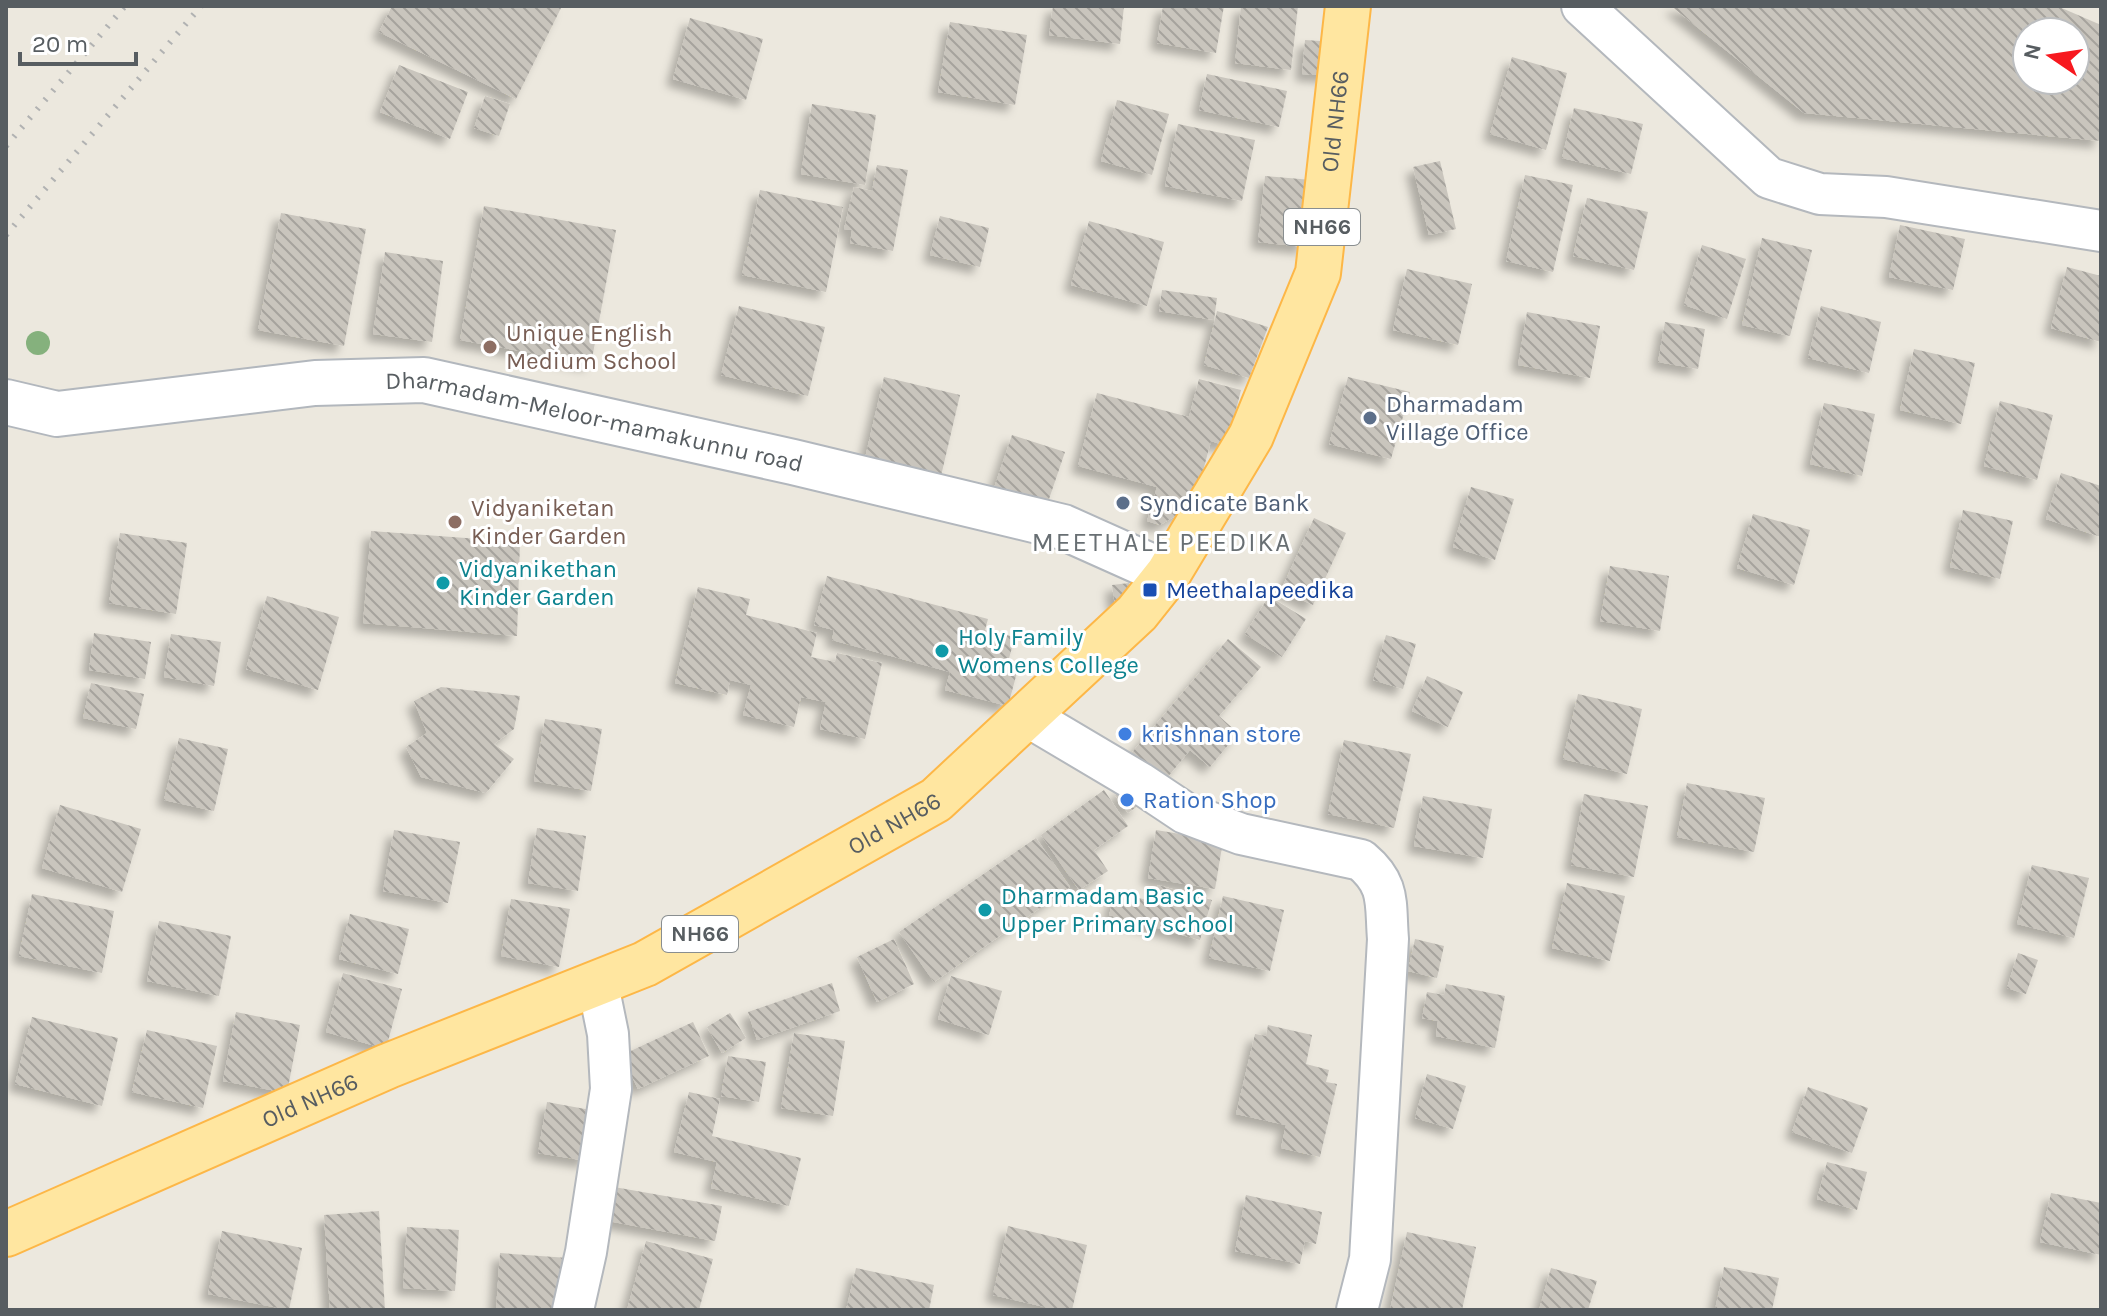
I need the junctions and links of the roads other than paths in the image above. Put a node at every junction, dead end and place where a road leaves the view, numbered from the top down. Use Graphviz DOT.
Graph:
graph roads {
  1 [pos="1348,6"];
  2 [pos="1582,6"];
  3 [pos="2101,231"];
  4 [pos="6,402"];
  5 [pos="1168,574"];
  6 [pos="1027,716"];
  7 [pos="598,985"];
  8 [pos="6,1234"];
  9 [pos="573,1310"];
  10 [pos="1357,1310"];
  1 -- 5 [label="main road, Old NH66 / NH66"];
  2 -- 3 [label="street"];
  4 -- 5 [label="main road, Dharmadam-Meloor-mamakunnu road"];
  5 -- 6 [label="main road, Old NH66 / NH66"];
  6 -- 7 [label="main road, Old NH66 / NH66"];
  6 -- 10 [label="street"];
  7 -- 8 [label="main road, Old NH66 / NH66"];
  7 -- 9 [label="street"];
}
